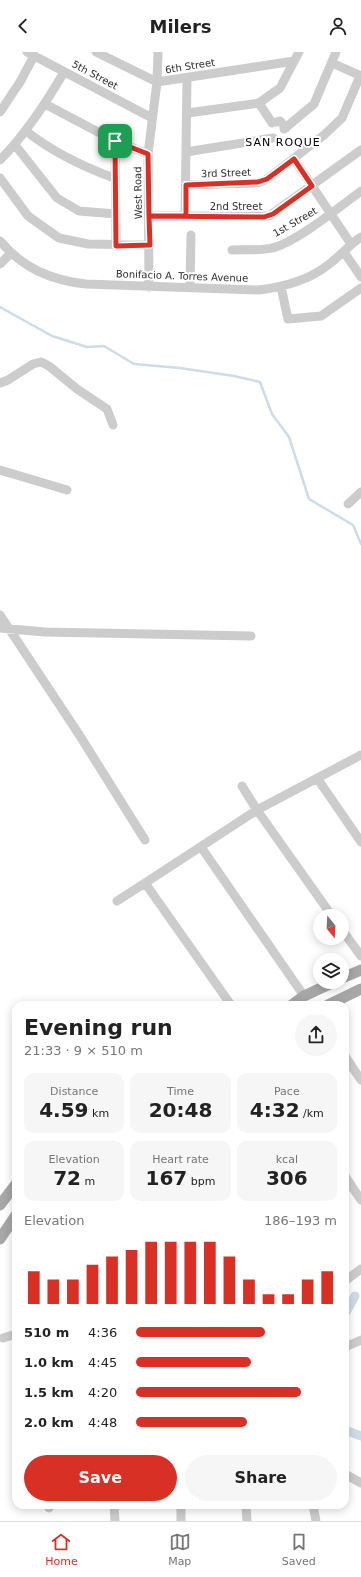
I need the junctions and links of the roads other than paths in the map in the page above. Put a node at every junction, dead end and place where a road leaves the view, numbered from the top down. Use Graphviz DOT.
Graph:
graph roads {
  1 [pos="96,52"];
  2 [pos="158,52"];
  3 [pos="299,52"];
  4 [pos="336,52"];
  5 [pos="30,54"];
  6 [pos="294,61"];
  7 [pos="332,63"];
  8 [pos="64,72"];
  9 [pos="360,76"];
  10 [pos="187,79"];
  11 [pos="157,82"];
  12 [pos="259,103"];
  13 [pos="45,104"];
  14 [pos="0,112"];
  15 [pos="188,113"];
  16 [pos="152,118"];
  17 [pos="26,131"];
  18 [pos="273,138"];
  19 [pos="115,141"];
  20 [pos="15,145"];
  21 [pos="361,150"];
  22 [pos="186,152"];
  23 [pos="148,154"];
  24 [pos="294,159"];
  25 [pos="0,160"];
  26 [pos="0,178"];
  27 [pos="114,178"];
  28 [pos="186,185"];
  29 [pos="312,186"];
  30 [pos="361,191"];
  31 [pos="116,214"];
  32 [pos="331,214"];
  33 [pos="149,216"];
  34 [pos="186,216"];
  35 [pos="191,235"];
  36 [pos="361,237"];
  37 [pos="0,241"];
  38 [pos="351,244"];
  39 [pos="150,245"];
  40 [pos="116,246"];
  41 [pos="232,250"];
  42 [pos="344,252"];
  43 [pos="11,253"];
  44 [pos="0,264"];
  45 [pos="361,277"];
  46 [pos="149,287"];
  47 [pos="190,287"];
  48 [pos="281,287"];
  49 [pos="361,288"];
  50 [pos="0,383"];
  51 [pos="113,425"];
  52 [pos="0,470"];
  53 [pos="67,490"];
  54 [pos="361,492"];
  55 [pos="348,504"];
  56 [pos="0,615"];
  57 [pos="4,628"];
  58 [pos="251,636"];
  59 [pos="361,755"];
  60 [pos="317,778"];
  61 [pos="242,786"];
  62 [pos="257,810"];
  63 [pos="145,840"];
  64 [pos="361,842"];
  65 [pos="202,847"];
  66 [pos="145,883"];
  67 [pos="117,901"];
  68 [pos="327,909"];
  69 [pos="349,940"];
  70 [pos="361,956"];
  71 [pos="361,970"];
  72 [pos="349,975"];
  73 [pos="319,989"];
  74 [pos="361,989"];
  75 [pos="304,996"];
  76 [pos="228,1001"];
  77 [pos="297,1001"];
  78 [pos="336,1001"];
  79 [pos="349,1062"];
  80 [pos="361,1080"];
  81 [pos="349,1182"];
  82 [pos="12,1189"];
  83 [pos="361,1200"];
  84 [pos="0,1205"];
  85 [pos="12,1221"];
  86 [pos="0,1239"];
  87 [pos="361,1269"];
  88 [pos="349,1278"];
  89 [pos="12,1335"];
  90 [pos="3,1338"];
  91 [pos="361,1340"];
  92 [pos="349,1345"];
  93 [pos="349,1476"];
  94 [pos="361,1483"];
  95 [pos="114,1509"];
  96 [pos="181,1509"];
  97 [pos="246,1509"];
  98 [pos="314,1509"];
  99 [pos="115,1521"];
  100 [pos="182,1521"];
  101 [pos="247,1521"];
  102 [pos="316,1521"];
  1 -- 11 [label="street, 6th Street"];
  2 -- 11 [label="street, West Road"];
  3 -- 6 [label="street"];
  4 -- 7 [label="street"];
  5 -- 8 [label="street, 5th Street"];
  5 -- 14 [label="street"];
  6 -- 10 [label="street, 6th Street"];
  6 -- 12 [label="street"];
  7 -- 9 [label="street"];
  7 -- 12 [label="street"];
  8 -- 13 [label="street"];
  8 -- 16 [label="street, 5th Street"];
  9 -- 24 [label="street, 3rd Street"];
  10 -- 11 [label="street, 6th Street"];
  10 -- 15 [label="street"];
  11 -- 16 [label="street, West Road"];
  12 -- 15 [label="street"];
  13 -- 17 [label="street"];
  13 -- 19 [label="street"];
  15 -- 22 [label="street"];
  16 -- 23 [label="street, West Road"];
  17 -- 20 [label="street"];
  17 -- 27 [label="street"];
  18 -- 22 [label="street"];
  19 -- 23 [label="street"];
  19 -- 27 [label="street"];
  20 -- 25 [label="street"];
  20 -- 31 [label="street"];
  21 -- 29 [label="street, 2nd Street"];
  22 -- 28 [label="street"];
  23 -- 33 [label="street, West Road"];
  24 -- 28 [label="street, 3rd Street"];
  24 -- 29 [label="street"];
  26 -- 40 [label="street"];
  27 -- 31 [label="street"];
  28 -- 34 [label="street"];
  29 -- 32 [label="street"];
  29 -- 34 [label="street, 2nd Street"];
  30 -- 32 [label="street, 1st Street"];
  31 -- 40 [label="street"];
  32 -- 38 [label="street"];
  32 -- 41 [label="street, 1st Street"];
  33 -- 34 [label="street, 2nd Street"];
  33 -- 39 [label="street, West Road"];
  35 -- 47 [label="street"];
  36 -- 38 [label="street, Bonifacio A. Torres Avenue"];
  37 -- 43 [label="street, Bonifacio A. Torres Avenue"];
  38 -- 42 [label="street, Bonifacio A. Torres Avenue"];
  39 -- 40 [label="street"];
  39 -- 46 [label="street, West Road"];
  42 -- 45 [label="street"];
  42 -- 48 [label="street, Bonifacio A. Torres Avenue"];
  43 -- 44 [label="street"];
  43 -- 46 [label="street, Bonifacio A. Torres Avenue"];
  46 -- 47 [label="street, Bonifacio A. Torres Avenue"];
  47 -- 48 [label="street, Bonifacio A. Torres Avenue"];
  48 -- 49 [label="street"];
  50 -- 51 [label="street"];
  52 -- 53 [label="street"];
  54 -- 55 [label="street"];
  56 -- 57 [label="street"];
  57 -- 58 [label="street"];
  57 -- 63 [label="street"];
  59 -- 60 [label="street"];
  60 -- 62 [label="street"];
  60 -- 64 [label="street"];
  61 -- 62 [label="street"];
  62 -- 65 [label="street"];
  62 -- 68 [label="street"];
  65 -- 66 [label="street"];
  65 -- 75 [label="street"];
  66 -- 67 [label="street"];
  66 -- 76 [label="street"];
  69 -- 70 [label="street"];
  71 -- 72 [label="main road"];
  73 -- 75 [label="main road"];
  74 -- 78 [label="main road"];
  75 -- 77 [label="main road"];
  79 -- 80 [label="street"];
  81 -- 83 [label="street"];
  82 -- 84 [label="main road"];
  85 -- 86 [label="main road"];
  87 -- 88 [label="street"];
  89 -- 90 [label="street"];
  91 -- 92 [label="street"];
  93 -- 94 [label="street"];
  95 -- 99 [label="street"];
  96 -- 100 [label="street"];
  97 -- 101 [label="street"];
  98 -- 102 [label="street"];
}
